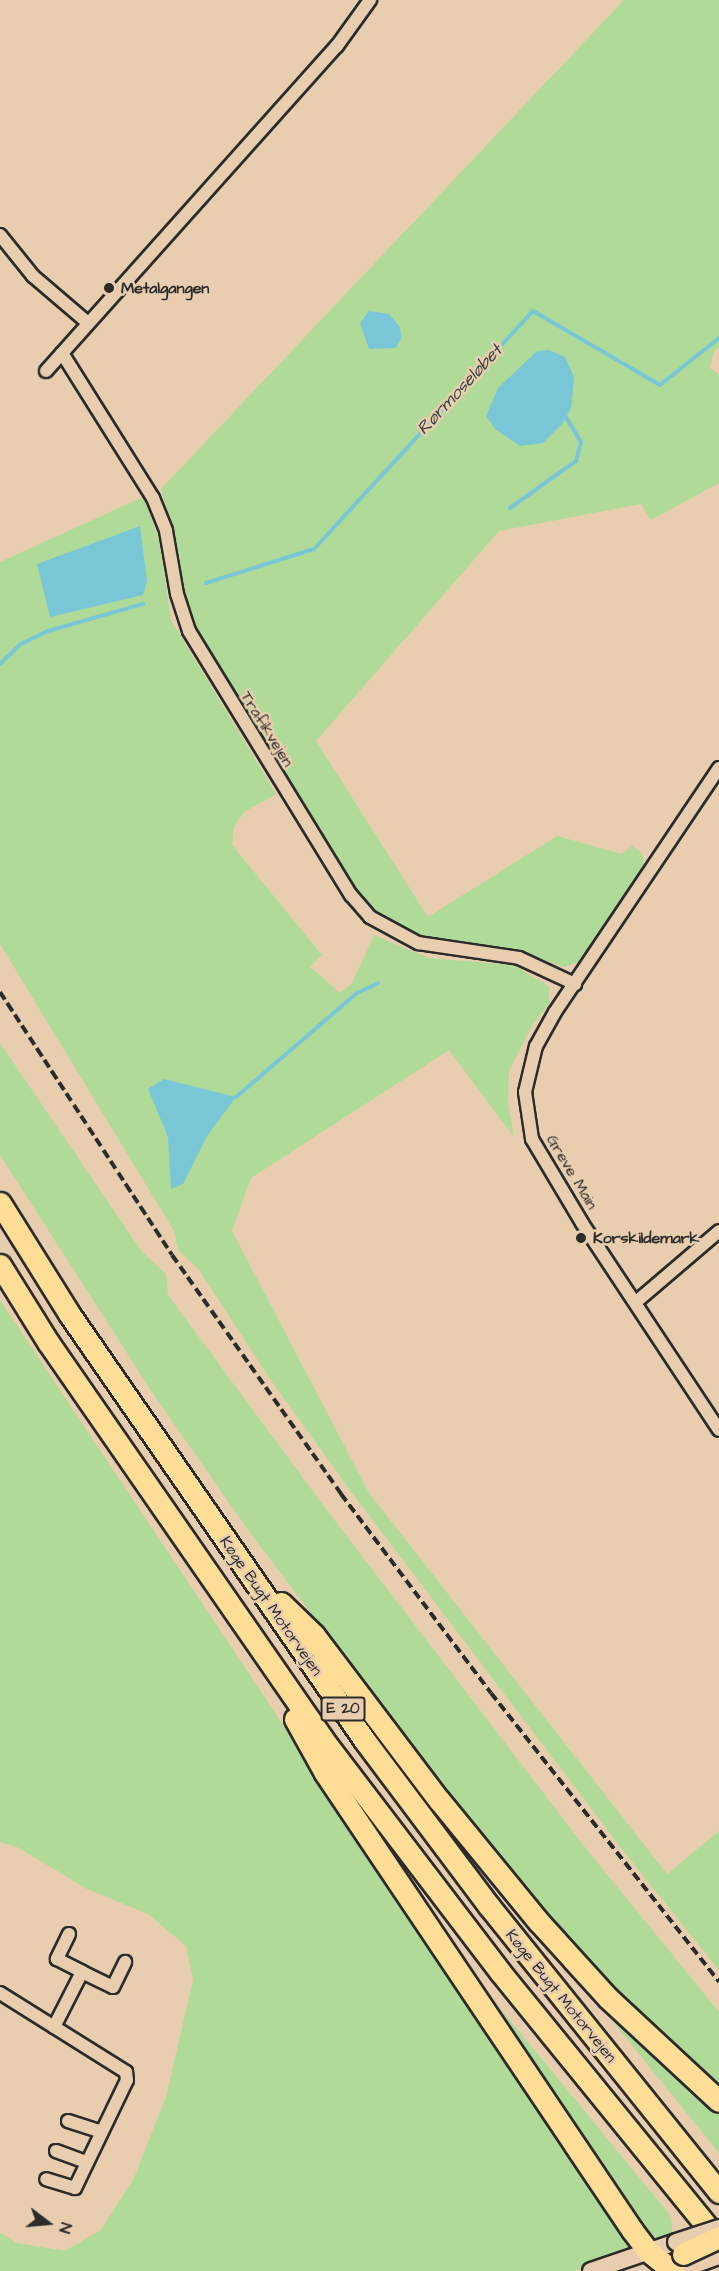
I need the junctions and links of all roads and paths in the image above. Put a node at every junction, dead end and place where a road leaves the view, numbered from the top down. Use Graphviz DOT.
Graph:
graph roads {
  1 [pos="370,0"];
  2 [pos="0,235"];
  3 [pos="88,323"];
  4 [pos="62,353"];
  5 [pos="45,371"];
  6 [pos="719,768"];
  7 [pos="575,984"];
  8 [pos="0,1203"];
  9 [pos="719,1231"];
  10 [pos="0,1265"];
  11 [pos="636,1302"];
  12 [pos="719,1430"];
  13 [pos="248,1571"];
  14 [pos="242,1624"];
  15 [pos="69,1934"];
  16 [pos="125,1962"];
  17 [pos="82,1972"];
  18 [pos="0,1993"];
  19 [pos="54,2026"];
  20 [pos="719,2101"];
  21 [pos="68,2121"];
  22 [pos="101,2132"];
  23 [pos="56,2151"];
  24 [pos="87,2162"];
  25 [pos="46,2179"];
  26 [pos="719,2192"];
  27 [pos="719,2228"];
  28 [pos="719,2239"];
  29 [pos="639,2254"];
  30 [pos="719,2256"];
  31 [pos="679,2263"];
  32 [pos="591,2271"];
  1 -- 3 [label="street"];
  2 -- 3 [label="street"];
  3 -- 4 [label="street"];
  4 -- 5 [label="street"];
  4 -- 7 [label="street, Trafikvejen"];
  6 -- 7 [label="street, Greve Main"];
  7 -- 11 [label="street, Greve Main"];
  8 -- 13 [label="highway, Køge Bugt Motorvejen / E 20"];
  9 -- 11 [label="street"];
  10 -- 14 [label="highway, Køge Bugt Motorvejen / E 20"];
  11 -- 12 [label="street, Greve Main"];
  13 -- 20 [label="highway"];
  13 -- 26 [label="highway, Køge Bugt Motorvejen / E 20"];
  14 -- 28 [label="highway, Køge Bugt Motorvejen / E 20"];
  14 -- 29 [label="highway"];
  15 -- 17 [label="street"];
  16 -- 17 [label="street"];
  17 -- 19 [label="street"];
  18 -- 19 [label="street"];
  19 -- 22 [label="street"];
  21 -- 22 [label="street"];
  22 -- 24 [label="street"];
  23 -- 24 [label="street"];
  24 -- 25 [label="street"];
  27 -- 31 [label="main road, bridge"];
  28 -- 31 [label="highway, bridge"];
  29 -- 31 [label="highway"];
  29 -- 32 [label="main road"];
  30 -- 31 [label="main road"];
}
